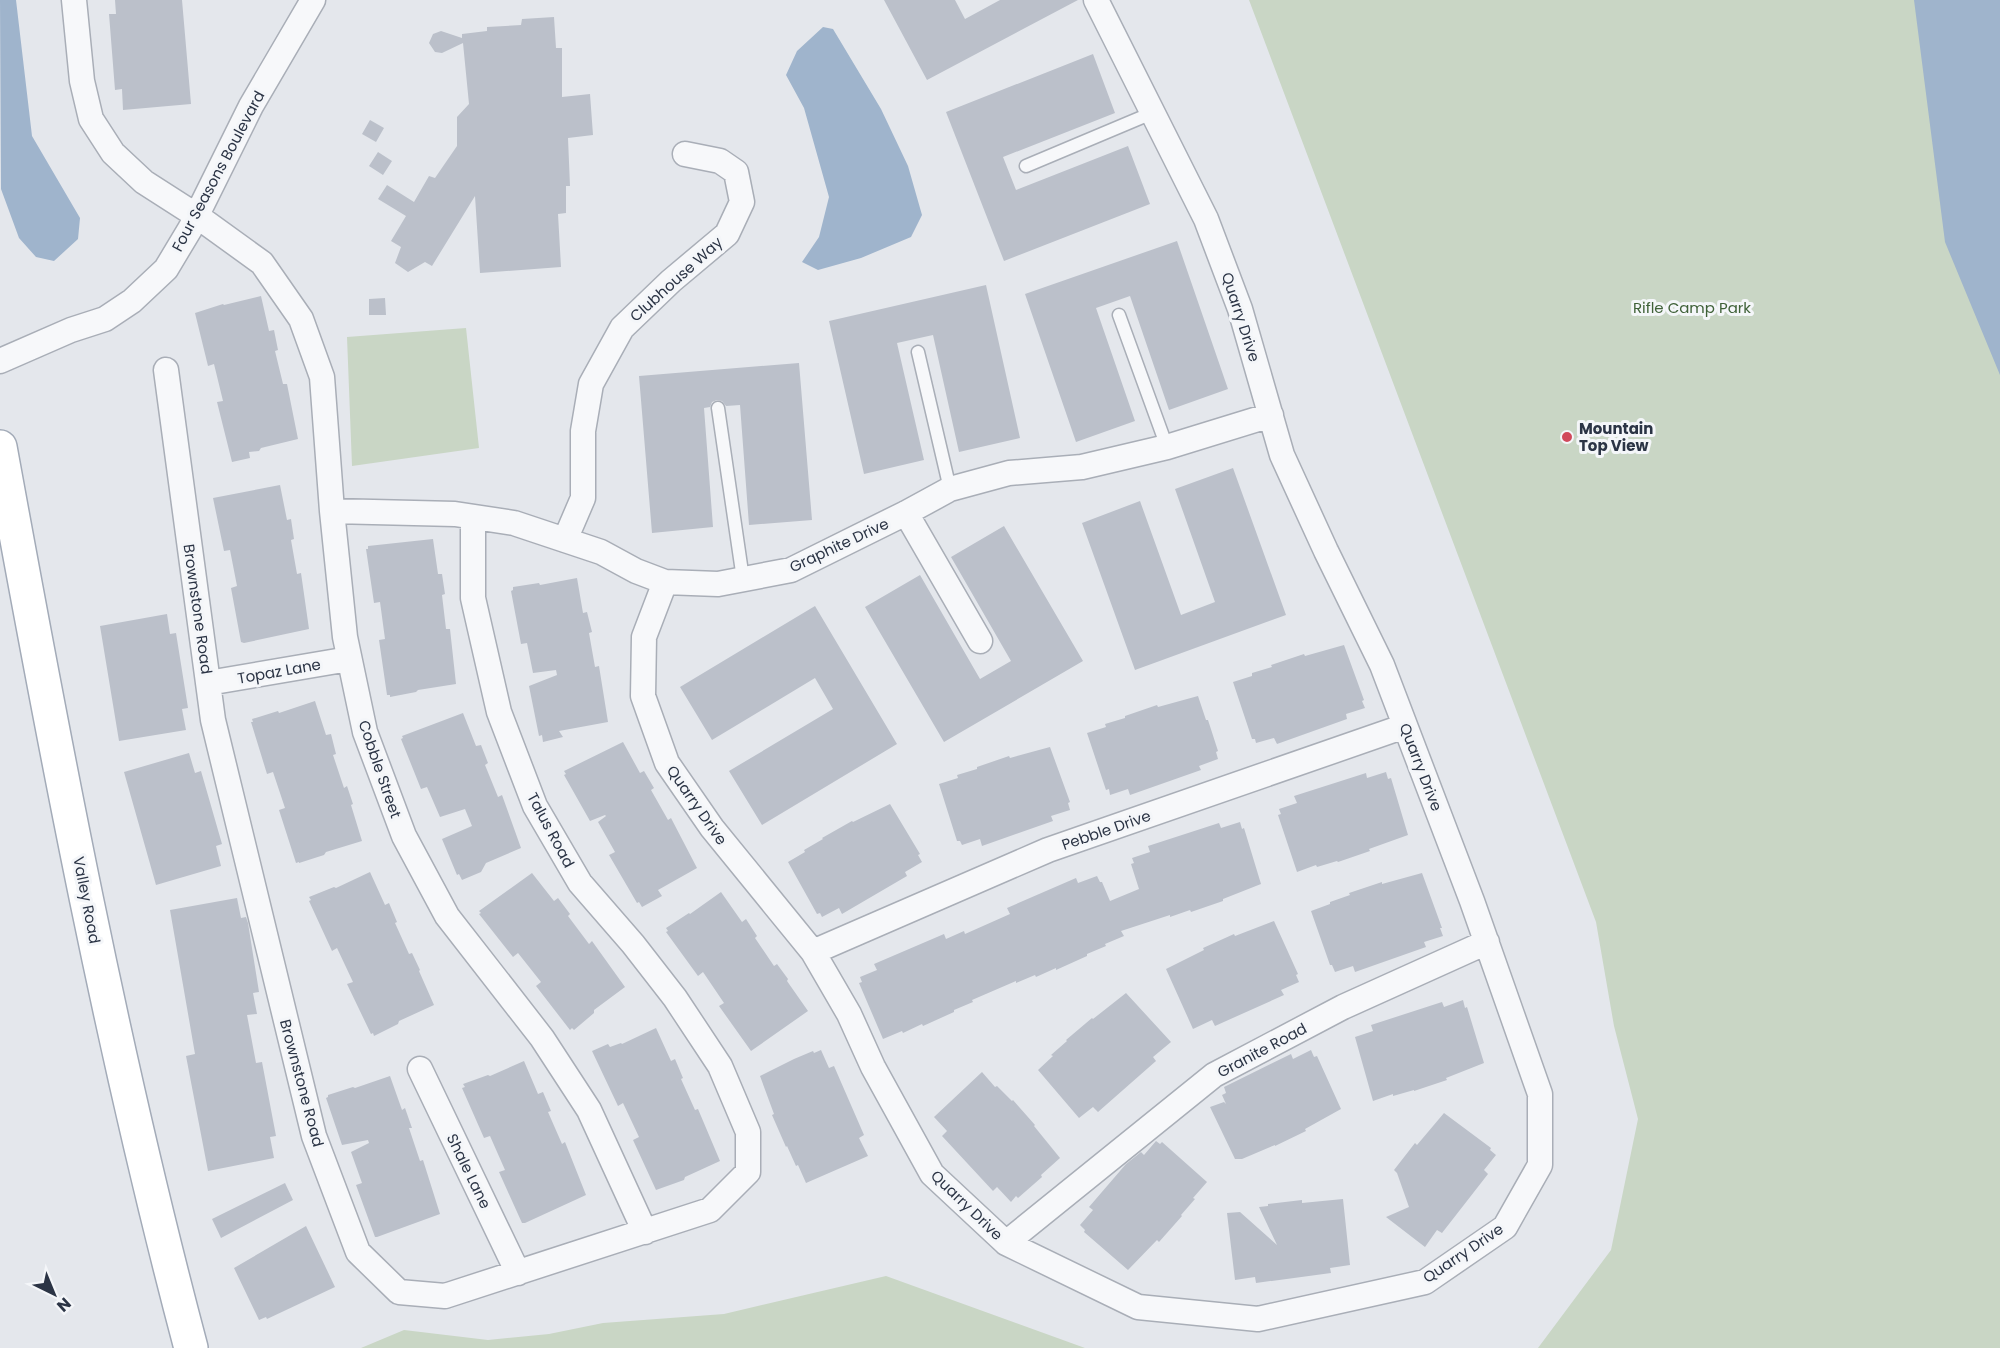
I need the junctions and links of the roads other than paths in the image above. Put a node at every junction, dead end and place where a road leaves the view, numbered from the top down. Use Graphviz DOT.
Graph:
graph roads {
  1 [pos="74,0"];
  2 [pos="314,0"];
  3 [pos="1096,0"];
  4 [pos="1152,113"];
  5 [pos="686,154"];
  6 [pos="1026,166"];
  7 [pos="196,216"];
  8 [pos="1119,315"];
  9 [pos="918,352"];
  10 [pos="0,361"];
  11 [pos="166,369"];
  12 [pos="718,408"];
  13 [pos="1271,416"];
  14 [pos="0,447"];
  15 [pos="1167,447"];
  16 [pos="950,489"];
  17 [pos="332,511"];
  18 [pos="906,513"];
  19 [pos="473,517"];
  20 [pos="565,540"];
  21 [pos="743,579"];
  22 [pos="666,582"];
  23 [pos="980,641"];
  24 [pos="349,659"];
  25 [pos="208,684"];
  26 [pos="1405,726"];
  27 [pos="1487,942"];
  28 [pos="813,952"];
  29 [pos="720,1065"];
  30 [pos="420,1069"];
  31 [pos="645,1232"];
  32 [pos="1006,1243"];
  33 [pos="518,1273"];
  34 [pos="191,1348"];
  1 -- 7 [label="street, Cobble Street"];
  2 -- 7 [label="street, Four Seasons Boulevard"];
  3 -- 4 [label="street, Quarry Drive"];
  4 -- 6 [label="lane"];
  4 -- 13 [label="street, Quarry Drive"];
  5 -- 20 [label="street, Clubhouse Way"];
  7 -- 10 [label="street, Four Seasons Boulevard"];
  7 -- 17 [label="street, Cobble Street"];
  8 -- 15 [label="lane"];
  9 -- 16 [label="lane"];
  11 -- 25 [label="street, Brownstone Road"];
  12 -- 21 [label="lane"];
  13 -- 15 [label="street, Graphite Drive"];
  13 -- 26 [label="street, Quarry Drive"];
  14 -- 34 [label="main road, Valley Road"];
  15 -- 16 [label="street, Graphite Drive"];
  16 -- 18 [label="street, Graphite Drive"];
  17 -- 19 [label="street, Graphite Drive"];
  17 -- 24 [label="street, Cobble Street"];
  18 -- 21 [label="street, Graphite Drive"];
  18 -- 23 [label="street"];
  19 -- 20 [label="street, Graphite Drive"];
  19 -- 29 [label="street, Talus Road"];
  20 -- 22 [label="street, Graphite Drive"];
  21 -- 22 [label="street, Graphite Drive"];
  22 -- 28 [label="street, Quarry Drive"];
  24 -- 25 [label="street, Topaz Lane"];
  24 -- 31 [label="street, Cobble Street"];
  25 -- 33 [label="street, Brownstone Road"];
  26 -- 27 [label="street, Quarry Drive"];
  26 -- 28 [label="street, Pebble Drive"];
  27 -- 32 [label="street, Granite Road"];
  27 -- 32 [label="street, Quarry Drive"];
  28 -- 32 [label="street, Quarry Drive"];
  29 -- 31 [label="street, Brownstone Road"];
  30 -- 33 [label="street, Shale Lane"];
  31 -- 33 [label="street, Brownstone Road"];
}
